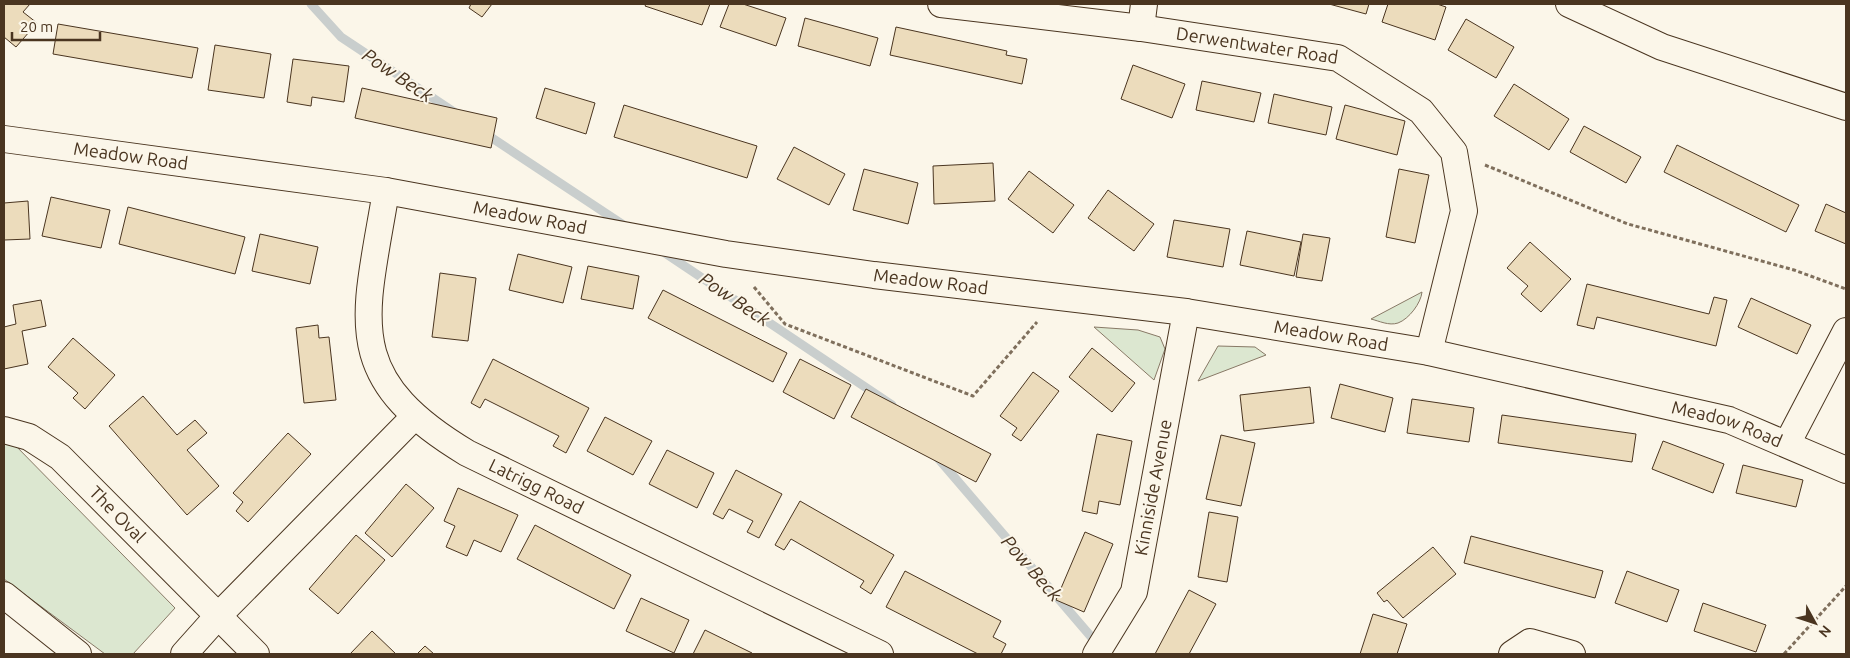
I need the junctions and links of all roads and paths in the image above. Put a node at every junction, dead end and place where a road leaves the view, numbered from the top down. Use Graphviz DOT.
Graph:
graph roads {
  1 [pos="941,4"];
  2 [pos="1569,4"];
  3 [pos="1143,16"];
  4 [pos="1846,107"];
  5 [pos="4,139"];
  6 [pos="1454,152"];
  7 [pos="386,191"];
  8 [pos="726,254"];
  9 [pos="1846,289"];
  10 [pos="1059,297"];
  11 [pos="1186,312"];
  12 [pos="1846,331"];
  13 [pos="1430,352"];
  14 [pos="414,417"];
  15 [pos="4,430"];
  16 [pos="1787,444"];
  17 [pos="1846,470"];
  18 [pos="1846,586"];
  19 [pos="4,595"];
  20 [pos="218,616"];
  21 [pos="78,654"];
  22 [pos="184,654"];
  23 [pos="256,654"];
  24 [pos="880,654"];
  25 [pos="1096,654"];
  26 [pos="1512,654"];
  27 [pos="1572,654"];
  28 [pos="1784,654"];
  1 -- 3 [label="street, Derwentwater Road"];
  2 -- 4 [label="street"];
  3 -- 6 [label="street, Derwentwater Road"];
  5 -- 7 [label="street, Meadow Road"];
  6 -- 9 [label="path"];
  6 -- 13 [label="street, Derwentwater Road"];
  7 -- 8 [label="street, Meadow Road"];
  7 -- 14 [label="street, Latrigg Road"];
  8 -- 10 [label="street, Meadow Road"];
  8 -- 10 [label="path"];
  10 -- 11 [label="street, Meadow Road"];
  11 -- 13 [label="street, Meadow Road"];
  11 -- 25 [label="street, Kinniside Avenue"];
  12 -- 16 [label="street"];
  13 -- 16 [label="street, Meadow Road"];
  14 -- 20 [label="street"];
  14 -- 24 [label="street, Latrigg Road"];
  15 -- 20 [label="street, The Oval"];
  16 -- 17 [label="street, Meadow Road"];
  18 -- 28 [label="path"];
  19 -- 21 [label="street"];
  20 -- 22 [label="street"];
  20 -- 23 [label="street, The Oval"];
  26 -- 27 [label="street"];
}
